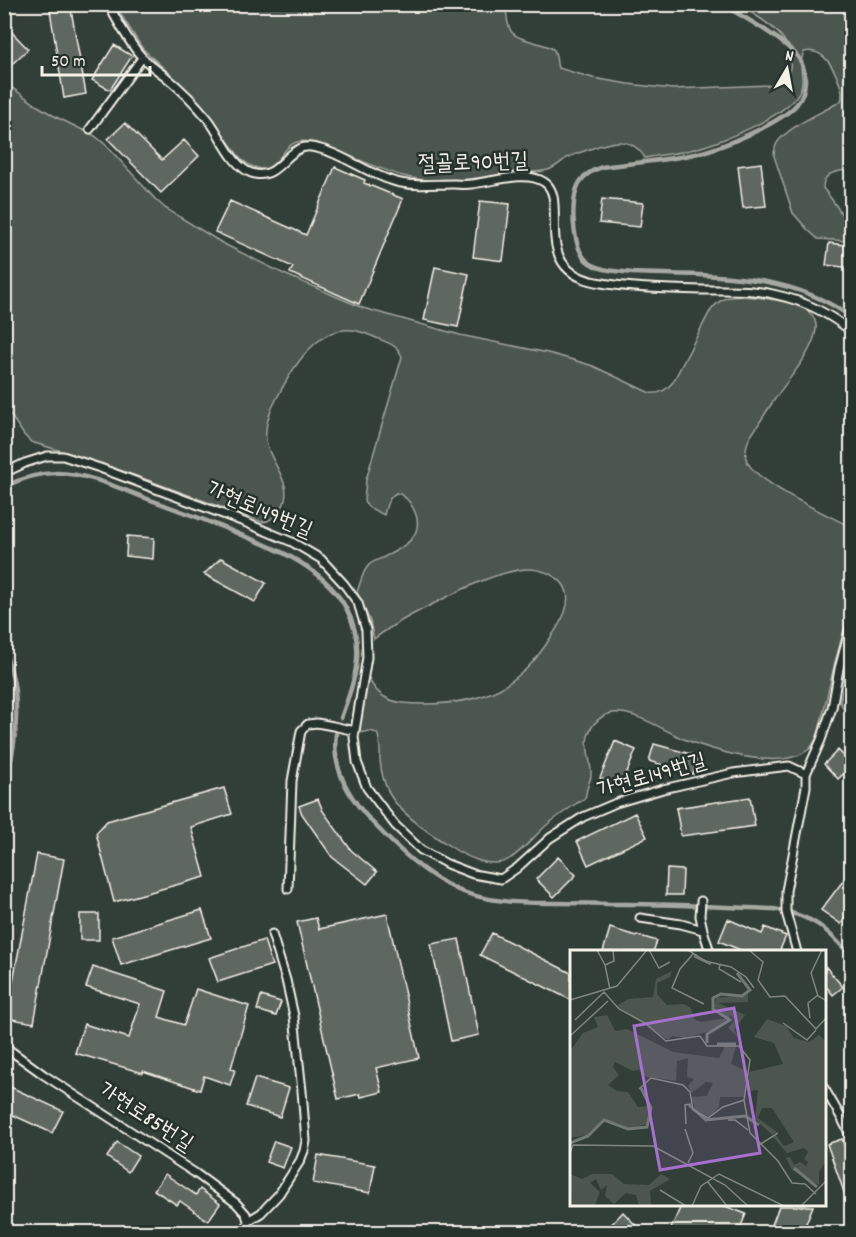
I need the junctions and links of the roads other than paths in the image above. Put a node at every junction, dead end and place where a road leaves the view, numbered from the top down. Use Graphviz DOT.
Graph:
graph roads {
  1 [pos="108,4"];
  2 [pos="142,58"];
  3 [pos="90,129"];
  4 [pos="852,332"];
  5 [pos="4,473"];
  6 [pos="852,620"];
  7 [pos="355,731"];
  8 [pos="806,774"];
  9 [pos="288,889"];
  10 [pos="701,901"];
  11 [pos="640,918"];
  12 [pos="703,930"];
  13 [pos="272,934"];
  14 [pos="709,950"];
  15 [pos="796,950"];
  16 [pos="4,1046"];
  17 [pos="826,1090"];
  18 [pos="852,1139"];
  19 [pos="248,1221"];
  20 [pos="246,1233"];
  1 -- 2 [label="lane, 절골로90번길"];
  2 -- 3 [label="lane"];
  2 -- 4 [label="lane, 절골로90번길"];
  5 -- 7 [label="lane, 가현로149번길"];
  6 -- 8 [label="lane"];
  7 -- 8 [label="lane, 가현로149번길"];
  7 -- 9 [label="lane"];
  8 -- 15 [label="lane"];
  10 -- 12 [label="lane"];
  11 -- 12 [label="lane"];
  12 -- 14 [label="lane"];
  13 -- 19 [label="lane"];
  16 -- 19 [label="lane, 가현로85번길"];
  17 -- 18 [label="lane"];
  19 -- 20 [label="lane"];
}
